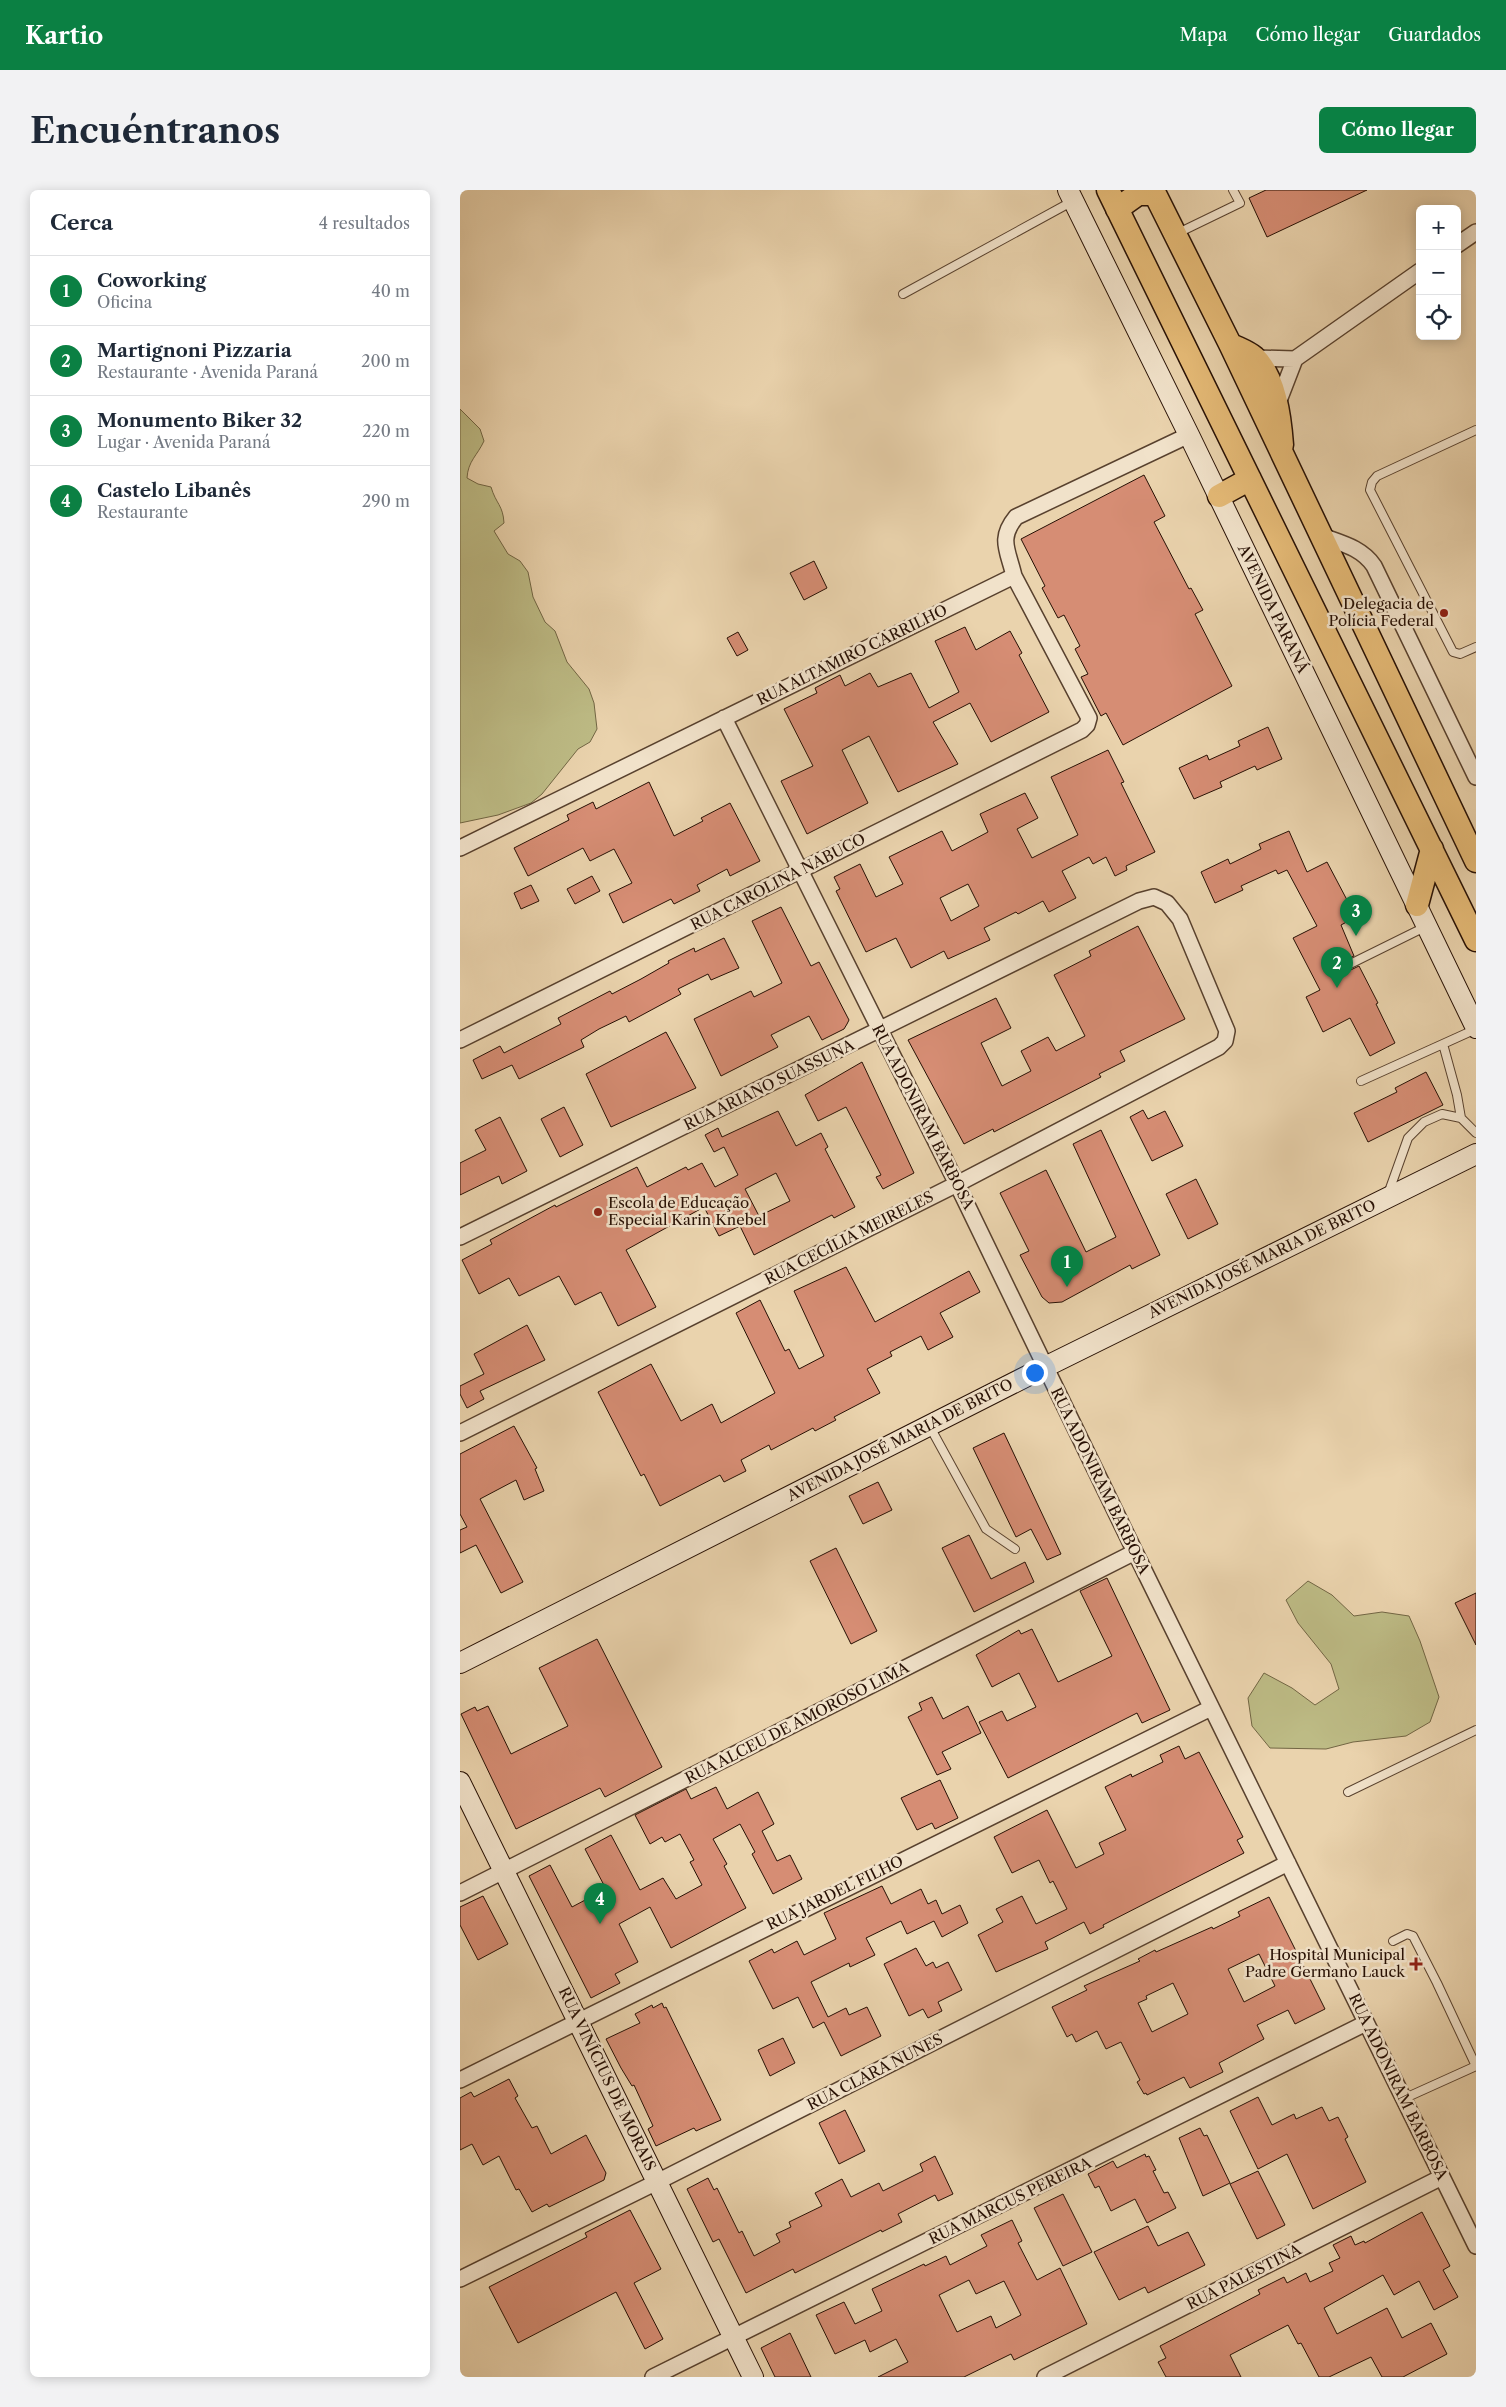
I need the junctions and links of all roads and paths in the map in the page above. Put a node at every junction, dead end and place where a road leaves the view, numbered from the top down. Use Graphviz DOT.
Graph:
graph roads {
  1 [pos="1233,190"];
  2 [pos="1154,192"];
  3 [pos="1070,196"];
  4 [pos="1112,200"];
  5 [pos="1476,232"];
  6 [pos="1174,235"];
  7 [pos="1461,242"];
  8 [pos="1416,274"];
  9 [pos="904,294"];
  10 [pos="1230,344"];
  11 [pos="1255,358"];
  12 [pos="1295,359"];
  13 [pos="1278,403"];
  14 [pos="1476,430"];
  15 [pos="1190,434"];
  16 [pos="1282,458"];
  17 [pos="1250,479"];
  18 [pos="1219,496"];
  19 [pos="1320,535"];
  20 [pos="1014,576"];
  21 [pos="1476,647"];
  22 [pos="724,718"];
  23 [pos="1476,777"];
  24 [pos="460,848"];
  25 [pos="1432,849"];
  26 [pos="1476,861"];
  27 [pos="800,871"];
  28 [pos="1417,905"];
  29 [pos="1426,926"];
  30 [pos="1476,940"];
  31 [pos="1336,971"];
  32 [pos="1476,1028"];
  33 [pos="879,1030"];
  34 [pos="1227,1031"];
  35 [pos="460,1040"];
  36 [pos="1443,1044"];
  37 [pos="1361,1081"];
  38 [pos="1461,1118"];
  39 [pos="1476,1133"];
  40 [pos="1476,1154"];
  41 [pos="956,1184"];
  42 [pos="1386,1198"];
  43 [pos="460,1237"];
  44 [pos="1045,1367"];
  45 [pos="930,1425"];
  46 [pos="460,1434"];
  47 [pos="1015,1549"];
  48 [pos="1135,1552"];
  49 [pos="460,1663"];
  50 [pos="1211,1708"];
  51 [pos="1476,1730"];
  52 [pos="460,1782"];
  53 [pos="1348,1792"];
  54 [pos="1288,1863"];
  55 [pos="504,1871"];
  56 [pos="460,1893"];
  57 [pos="1393,1942"];
  58 [pos="578,2020"];
  59 [pos="1366,2023"];
  60 [pos="1476,2066"];
  61 [pos="460,2080"];
  62 [pos="1403,2099"];
  63 [pos="1442,2178"];
  64 [pos="658,2182"];
  65 [pos="1476,2246"];
  66 [pos="460,2279"];
  67 [pos="735,2338"];
  68 [pos="653,2377"];
  69 [pos="753,2377"];
  70 [pos="1045,2377"];
  1 -- 6 [label="lane"];
  2 -- 4 [label="main road"];
  2 -- 6 [label="main road"];
  3 -- 9 [label="lane"];
  3 -- 15 [label="street, AVENIDA PARANÁ"];
  4 -- 17 [label="main road"];
  5 -- 7 [label="street"];
  6 -- 10 [label="main road"];
  8 -- 12 [label="street"];
  10 -- 11 [label="main road"];
  10 -- 16 [label="main road"];
  11 -- 12 [label="street"];
  11 -- 13 [label="main road"];
  12 -- 13 [label="street"];
  13 -- 16 [label="main road"];
  14 -- 21 [label="lane"];
  15 -- 18 [label="street, AVENIDA PARANÁ"];
  15 -- 20 [label="street"];
  16 -- 19 [label="main road"];
  17 -- 18 [label="main road"];
  17 -- 25 [label="main road"];
  18 -- 28 [label="street, AVENIDA PARANÁ"];
  19 -- 23 [label="street"];
  19 -- 26 [label="main road"];
  20 -- 22 [label="street, RUA ALTAMIRO CARRILHO"];
  20 -- 27 [label="street, RUA CAROLINA NABUCO"];
  22 -- 24 [label="street, RUA ALTAMIRO CARRILHO"];
  22 -- 27 [label="street, RUA ADONIRAM BARBOSA"];
  25 -- 28 [label="main road"];
  25 -- 30 [label="main road"];
  27 -- 33 [label="street, RUA ADONIRAM BARBOSA"];
  27 -- 35 [label="street, RUA CAROLINA NABUCO"];
  28 -- 29 [label="street, AVENIDA PARANÁ"];
  29 -- 31 [label="lane"];
  29 -- 32 [label="street, AVENIDA PARANÁ"];
  32 -- 36 [label="lane"];
  33 -- 34 [label="street, RUA ARIANO SUASSUNA"];
  33 -- 41 [label="street, RUA ADONIRAM BARBOSA"];
  33 -- 43 [label="street, RUA ARIANO SUASSUNA"];
  34 -- 41 [label="street, RUA CECÍLIA MEIRELES"];
  36 -- 37 [label="lane"];
  36 -- 38 [label="lane"];
  38 -- 39 [label="lane"];
  38 -- 42 [label="lane"];
  40 -- 42 [label="street, AVENIDA JOSÉ MARIA DE BRITO"];
  41 -- 44 [label="street, RUA ADONIRAM BARBOSA"];
  41 -- 46 [label="street, RUA CECÍLIA MEIRELES"];
  42 -- 44 [label="street, AVENIDA JOSÉ MARIA DE BRITO"];
  44 -- 45 [label="street, AVENIDA JOSÉ MARIA DE BRITO"];
  44 -- 48 [label="street, RUA ADONIRAM BARBOSA"];
  45 -- 47 [label="lane"];
  45 -- 49 [label="street, AVENIDA JOSÉ MARIA DE BRITO"];
  48 -- 50 [label="street, RUA ADONIRAM BARBOSA"];
  48 -- 55 [label="street, RUA ALCEU DE AMOROSO LIMA"];
  50 -- 54 [label="street, RUA ADONIRAM BARBOSA"];
  50 -- 58 [label="street, RUA JARDEL FILHO"];
  51 -- 53 [label="lane"];
  52 -- 55 [label="street, RUA VINÍCIUS DE MORAIS"];
  54 -- 59 [label="street, RUA ADONIRAM BARBOSA"];
  54 -- 64 [label="street, RUA CLARA NUNES"];
  55 -- 56 [label="street, RUA ALCEU DE AMOROSO LIMA"];
  55 -- 58 [label="street, RUA VINÍCIUS DE MORAIS"];
  57 -- 60 [label="lane"];
  58 -- 61 [label="street, RUA JARDEL FILHO"];
  58 -- 64 [label="street, RUA VINÍCIUS DE MORAIS"];
  59 -- 62 [label="street, RUA ADONIRAM BARBOSA"];
  59 -- 67 [label="street, RUA MARCUS PEREIRA"];
  60 -- 62 [label="lane"];
  62 -- 63 [label="street, RUA ADONIRAM BARBOSA"];
  63 -- 65 [label="street, RUA ADONIRAM BARBOSA"];
  63 -- 70 [label="street, RUA PALESTINA"];
  64 -- 66 [label="street, RUA CLARA NUNES"];
  64 -- 67 [label="street, RUA VINÍCIUS DE MORAIS"];
  67 -- 68 [label="street, RUA MARCUS PEREIRA"];
  67 -- 69 [label="street, RUA VINÍCIUS DE MORAIS"];
}
